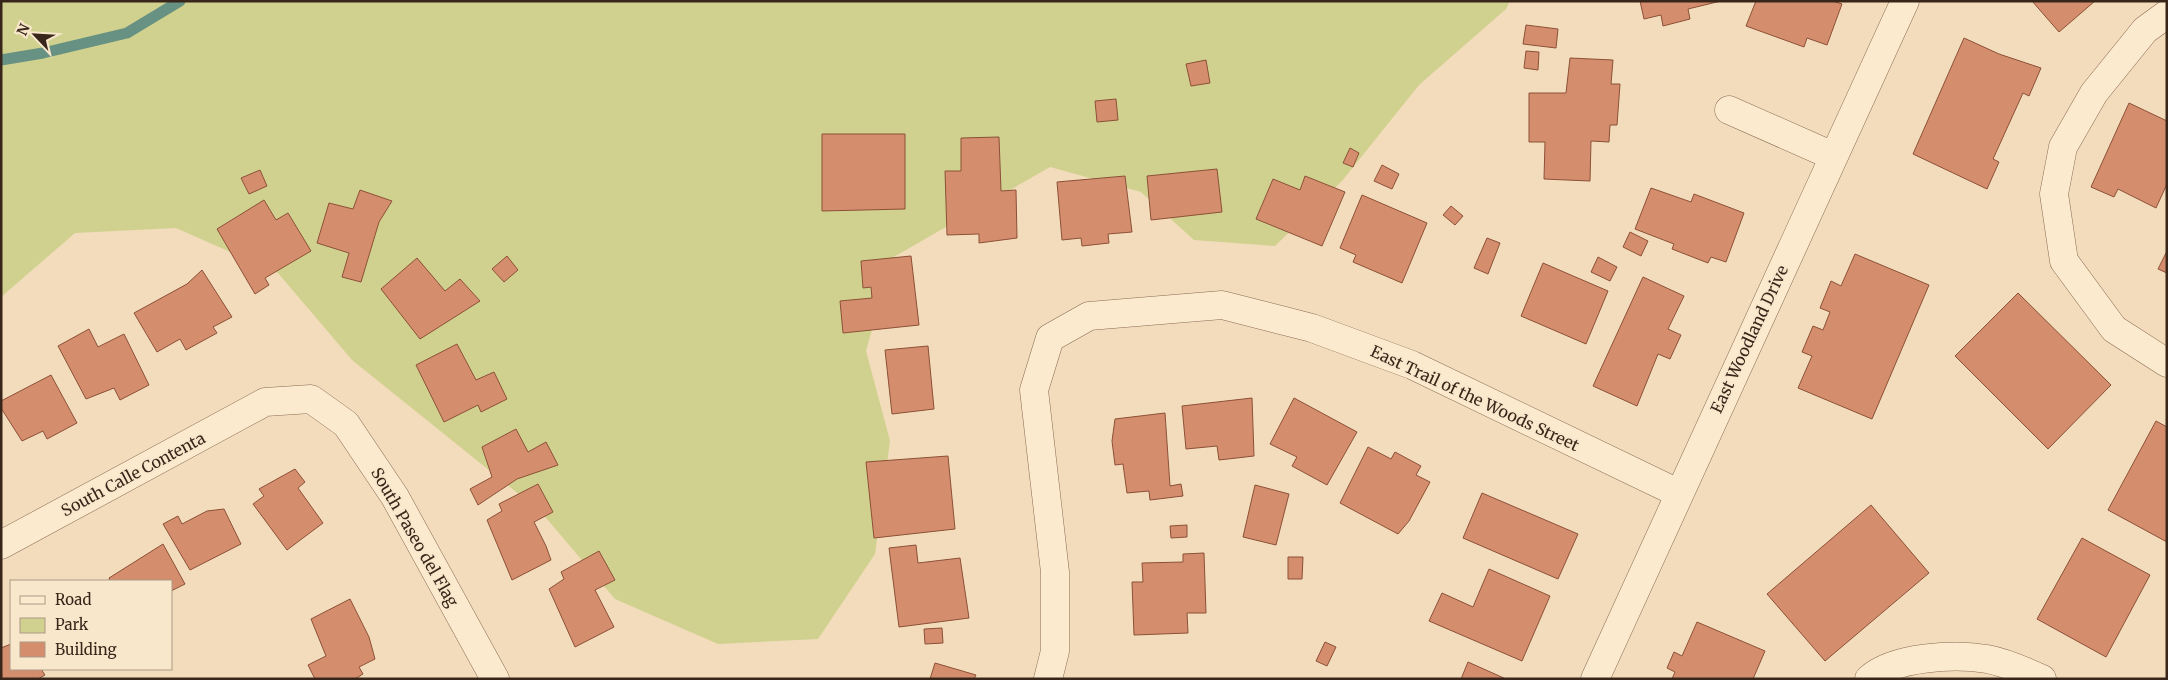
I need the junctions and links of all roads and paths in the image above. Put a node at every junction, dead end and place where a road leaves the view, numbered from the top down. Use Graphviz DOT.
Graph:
graph roads {
  1 [pos="1905,1"];
  2 [pos="2167,14"];
  3 [pos="1729,110"];
  4 [pos="1833,156"];
  5 [pos="2167,363"];
  6 [pos="265,402"];
  7 [pos="1678,493"];
  8 [pos="1,545"];
  9 [pos="495,679"];
  10 [pos="1048,679"];
  11 [pos="1595,679"];
  12 [pos="1870,679"];
  13 [pos="2042,679"];
  1 -- 4 [label="street, East Woodland Drive"];
  2 -- 5 [label="street"];
  3 -- 4 [label="street"];
  4 -- 7 [label="street, East Woodland Drive"];
  6 -- 8 [label="street, South Calle Contenta"];
  6 -- 9 [label="street, South Paseo del Flag"];
  7 -- 10 [label="street, East Trail of the Woods Street"];
  7 -- 11 [label="street, East Woodland Drive"];
  12 -- 13 [label="street"];
}
